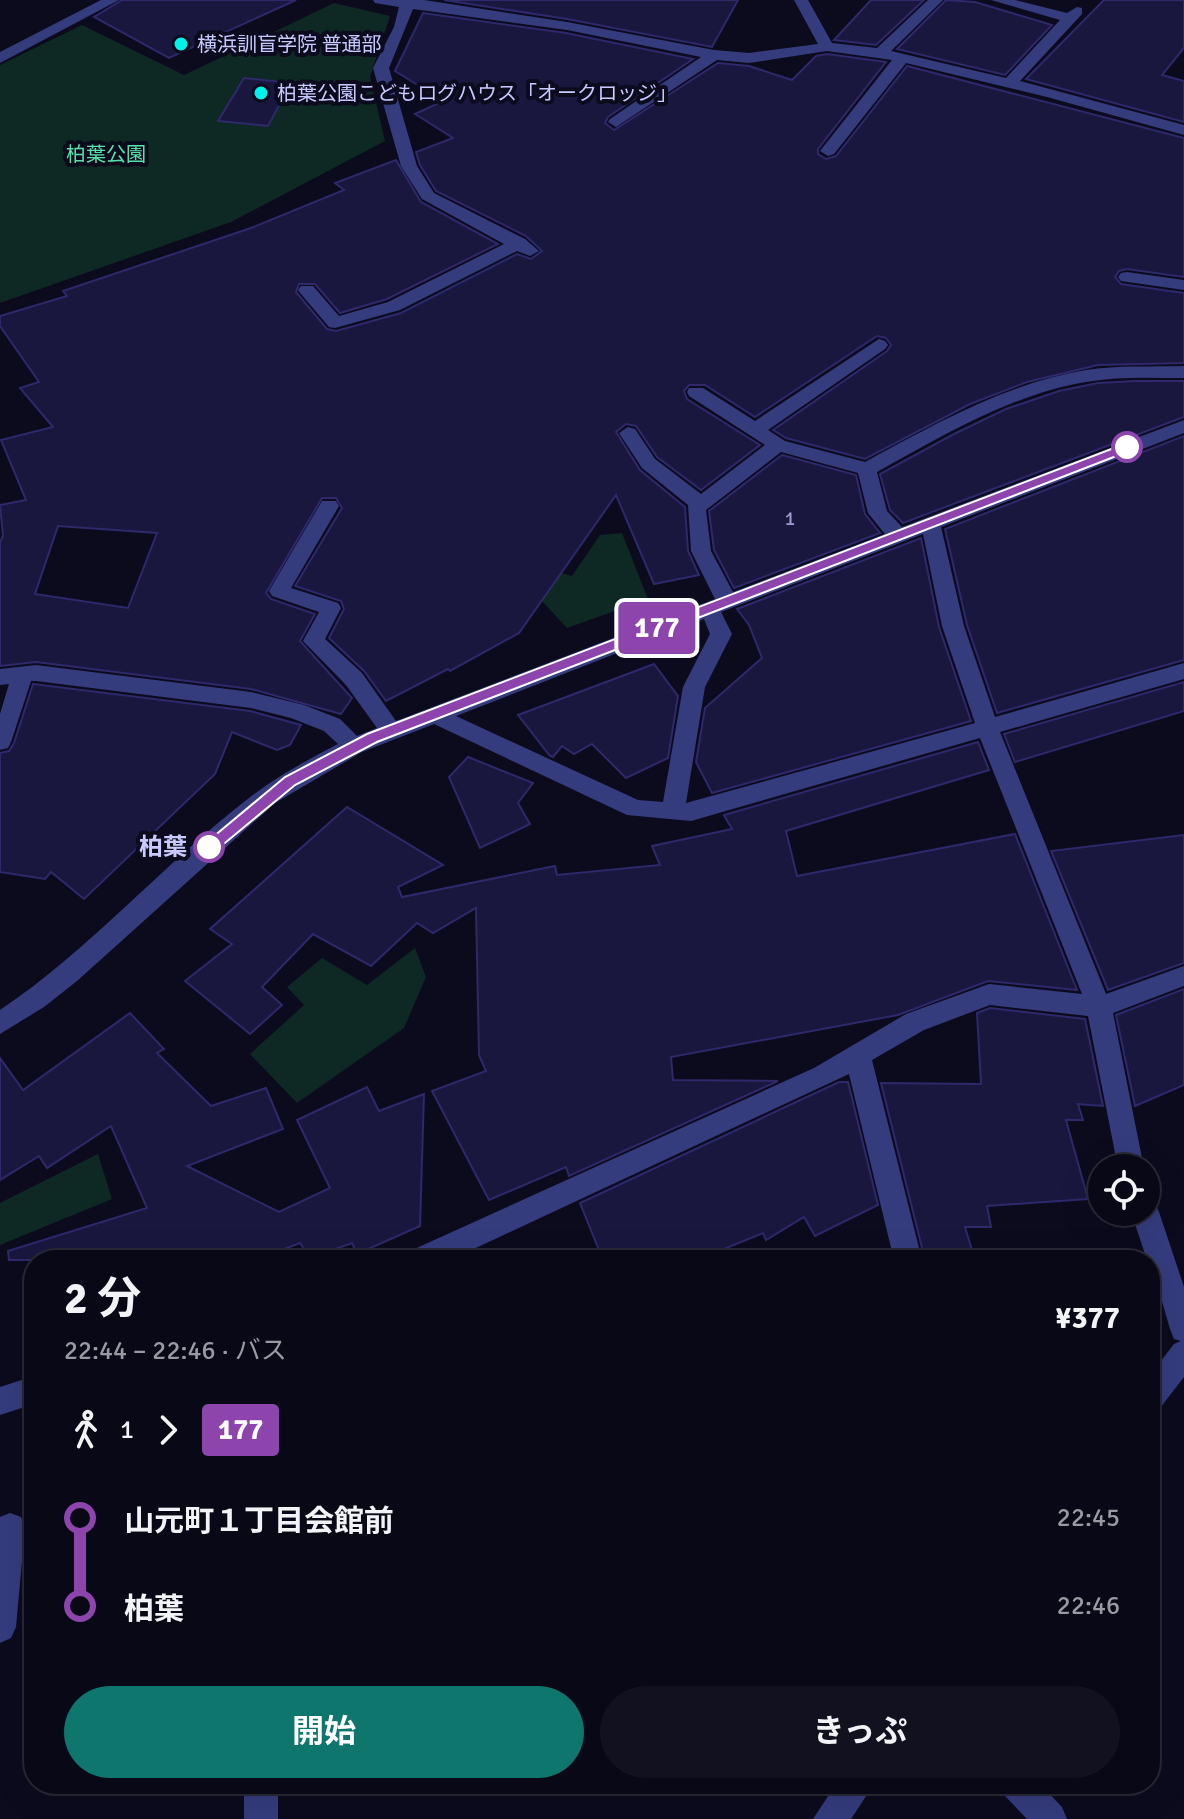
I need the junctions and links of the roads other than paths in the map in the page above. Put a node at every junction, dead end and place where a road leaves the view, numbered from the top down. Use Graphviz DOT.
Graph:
graph roads {
  1 [pos="112,0"];
  2 [pos="380,0"];
  3 [pos="801,0"];
  4 [pos="936,0"];
  5 [pos="998,0"];
  6 [pos="412,3"];
  7 [pos="827,47"];
  8 [pos="880,53"];
  9 [pos="714,55"];
  10 [pos="0,58"];
  11 [pos="902,58"];
  12 [pos="1009,84"];
  13 [pos="616,122"];
  14 [pos="1184,130"];
  15 [pos="828,151"];
  16 [pos="1127,277"];
  17 [pos="1184,285"];
  18 [pos="307,290"];
  19 [pos="879,345"];
  20 [pos="1184,372"];
  21 [pos="696,392"];
  22 [pos="1184,426"];
  23 [pos="755,430"];
  24 [pos="628,433"];
  25 [pos="778,445"];
  26 [pos="867,469"];
  27 [pos="700,504"];
  28 [pos="329,506"];
  29 [pos="930,523"];
  30 [pos="897,535"];
  31 [pos="718,604"];
  32 [pos="1184,671"];
  33 [pos="11,675"];
  34 [pos="432,714"];
  35 [pos="988,729"];
  36 [pos="390,730"];
  37 [pos="0,742"];
  38 [pos="354,746"];
  39 [pos="673,811"];
  40 [pos="1184,976"];
  41 [pos="1099,1007"];
  42 [pos="0,1023"];
  43 [pos="858,1056"];
  44 [pos="1128,1154"];
  45 [pos="1150,1226"];
  46 [pos="442,1250"];
  47 [pos="906,1250"];
  48 [pos="1158,1250"];
  49 [pos="1160,1257"];
  50 [pos="1184,1329"];
  51 [pos="1184,1354"];
  52 [pos="1160,1385"];
  53 [pos="10,1528"];
  54 [pos="0,1627"];
  55 [pos="261,1794"];
  56 [pos="849,1794"];
  57 [pos="1026,1794"];
  58 [pos="261,1819"];
  59 [pos="830,1819"];
  60 [pos="1050,1819"];
  1 -- 10 [label="street"];
  2 -- 6 [label="street"];
  3 -- 7 [label="street"];
  4 -- 8 [label="street"];
  5 -- 12 [label="street"];
  6 -- 9 [label="street"];
  6 -- 18 [label="street"];
  7 -- 8 [label="street"];
  7 -- 9 [label="street"];
  8 -- 11 [label="street"];
  9 -- 13 [label="street"];
  11 -- 12 [label="street"];
  11 -- 15 [label="street"];
  12 -- 14 [label="street"];
  16 -- 17 [label="street"];
  19 -- 23 [label="street"];
  20 -- 26 [label="street"];
  21 -- 23 [label="street"];
  22 -- 29 [label="street"];
  23 -- 25 [label="street"];
  24 -- 27 [label="street"];
  25 -- 26 [label="street"];
  25 -- 27 [label="street"];
  26 -- 30 [label="street"];
  27 -- 31 [label="street"];
  28 -- 36 [label="street"];
  29 -- 30 [label="street"];
  29 -- 35 [label="street"];
  30 -- 31 [label="street"];
  31 -- 34 [label="street"];
  31 -- 39 [label="street"];
  32 -- 35 [label="street"];
  33 -- 37 [label="street"];
  33 -- 38 [label="street"];
  34 -- 36 [label="street"];
  34 -- 39 [label="street"];
  35 -- 39 [label="street"];
  35 -- 41 [label="street"];
  36 -- 38 [label="street"];
  38 -- 42 [label="street"];
  40 -- 41 [label="street"];
  41 -- 43 [label="street"];
  41 -- 44 [label="street"];
  43 -- 46 [label="street"];
  43 -- 47 [label="street"];
  45 -- 48 [label="street"];
  49 -- 50 [label="street"];
  51 -- 52 [label="street"];
  53 -- 54 [label="street"];
  55 -- 58 [label="street"];
  56 -- 59 [label="street"];
  57 -- 60 [label="street"];
}
